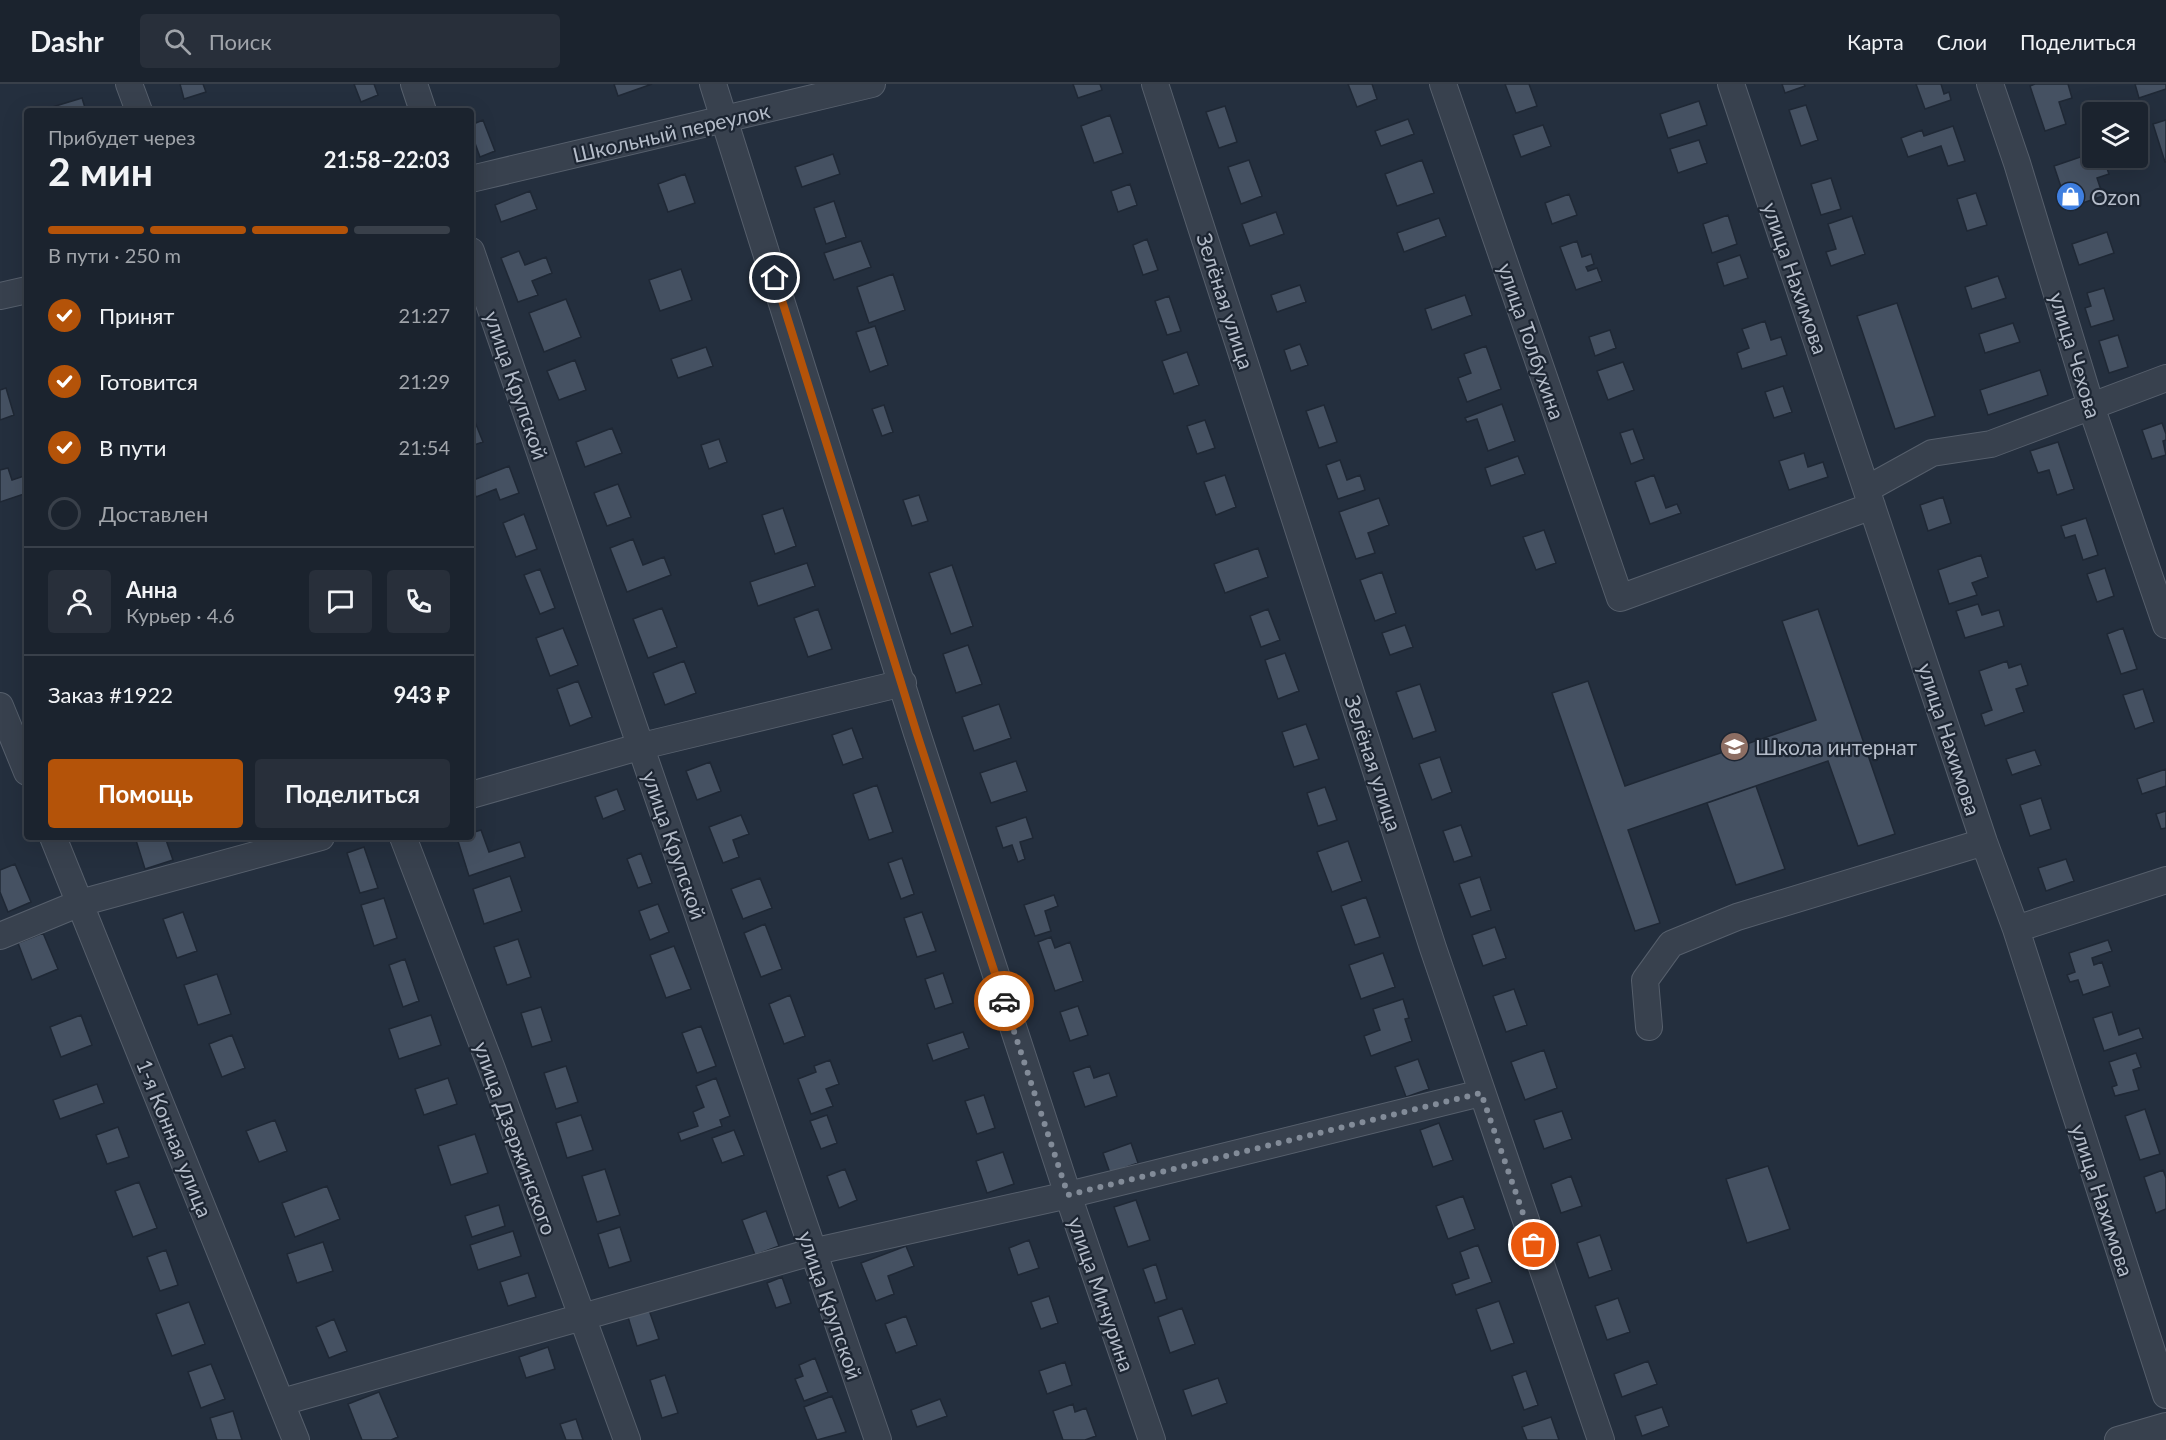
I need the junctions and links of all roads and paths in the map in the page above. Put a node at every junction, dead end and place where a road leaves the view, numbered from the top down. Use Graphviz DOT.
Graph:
graph roads {
  1 [pos="129,84"];
  2 [pos="414,84"];
  3 [pos="713,84"];
  4 [pos="872,84"];
  5 [pos="1155,84"];
  6 [pos="1443,84"];
  7 [pos="1731,84"];
  8 [pos="1990,84"];
  9 [pos="138,108"];
  10 [pos="422,108"];
  11 [pos="726,120"];
  12 [pos="474,178"];
  13 [pos="474,259"];
  14 [pos="24,291"];
  15 [pos="0,296"];
  16 [pos="2166,378"];
  17 [pos="2091,406"];
  18 [pos="1869,498"];
  19 [pos="2166,625"];
  20 [pos="903,683"];
  21 [pos="0,706"];
  22 [pos="642,746"];
  23 [pos="24,765"];
  24 [pos="474,794"];
  25 [pos="54,840"];
  26 [pos="310,840"];
  27 [pos="404,840"];
  28 [pos="1984,842"];
  29 [pos="2166,880"];
  30 [pos="80,903"];
  31 [pos="2016,929"];
  32 [pos="0,936"];
  33 [pos="1648,1027"];
  34 [pos="1481,1093"];
  35 [pos="1068,1195"];
  36 [pos="812,1252"];
  37 [pos="580,1318"];
  38 [pos="2166,1395"];
  39 [pos="282,1402"];
  40 [pos="2166,1426"];
  41 [pos="296,1440"];
  42 [pos="627,1440"];
  43 [pos="878,1440"];
  44 [pos="1152,1440"];
  45 [pos="1601,1440"];
  46 [pos="2118,1440"];
  1 -- 9 [label="street"];
  2 -- 10 [label="street"];
  3 -- 11 [label="street, улица Мичурина"];
  4 -- 11 [label="street, Школьный переулок"];
  5 -- 34 [label="street, Зелёная улица"];
  6 -- 18 [label="street, улица Толбухина"];
  7 -- 18 [label="street, улица Нахимова"];
  8 -- 17 [label="street, улица Чехова"];
  11 -- 12 [label="street, Школьный переулок"];
  11 -- 20 [label="street, улица Мичурина"];
  13 -- 22 [label="street, улица Крупской"];
  14 -- 15 [label="street"];
  16 -- 17 [label="street"];
  17 -- 18 [label="street"];
  17 -- 19 [label="street, улица Чехова"];
  18 -- 28 [label="street, улица Нахимова"];
  20 -- 22 [label="street"];
  20 -- 35 [label="street, улица Мичурина"];
  21 -- 23 [label="street"];
  22 -- 24 [label="street"];
  22 -- 36 [label="street, улица Крупской"];
  25 -- 30 [label="street, 1-я Конная улица"];
  26 -- 30 [label="street"];
  27 -- 37 [label="street, улица Дзержинского"];
  28 -- 31 [label="street, улица Нахимова"];
  28 -- 33 [label="street"];
  29 -- 31 [label="street"];
  30 -- 32 [label="street"];
  30 -- 39 [label="street, 1-я Конная улица"];
  31 -- 38 [label="street, улица Нахимова"];
  34 -- 35 [label="street"];
  34 -- 45 [label="street, Зелёная улица"];
  35 -- 36 [label="street"];
  35 -- 44 [label="street, улица Мичурина"];
  36 -- 37 [label="street"];
  36 -- 43 [label="street, улица Крупской"];
  37 -- 39 [label="street"];
  37 -- 42 [label="street, улица Дзержинского"];
  39 -- 41 [label="street, 1-я Конная улица"];
  40 -- 46 [label="street"];
}
